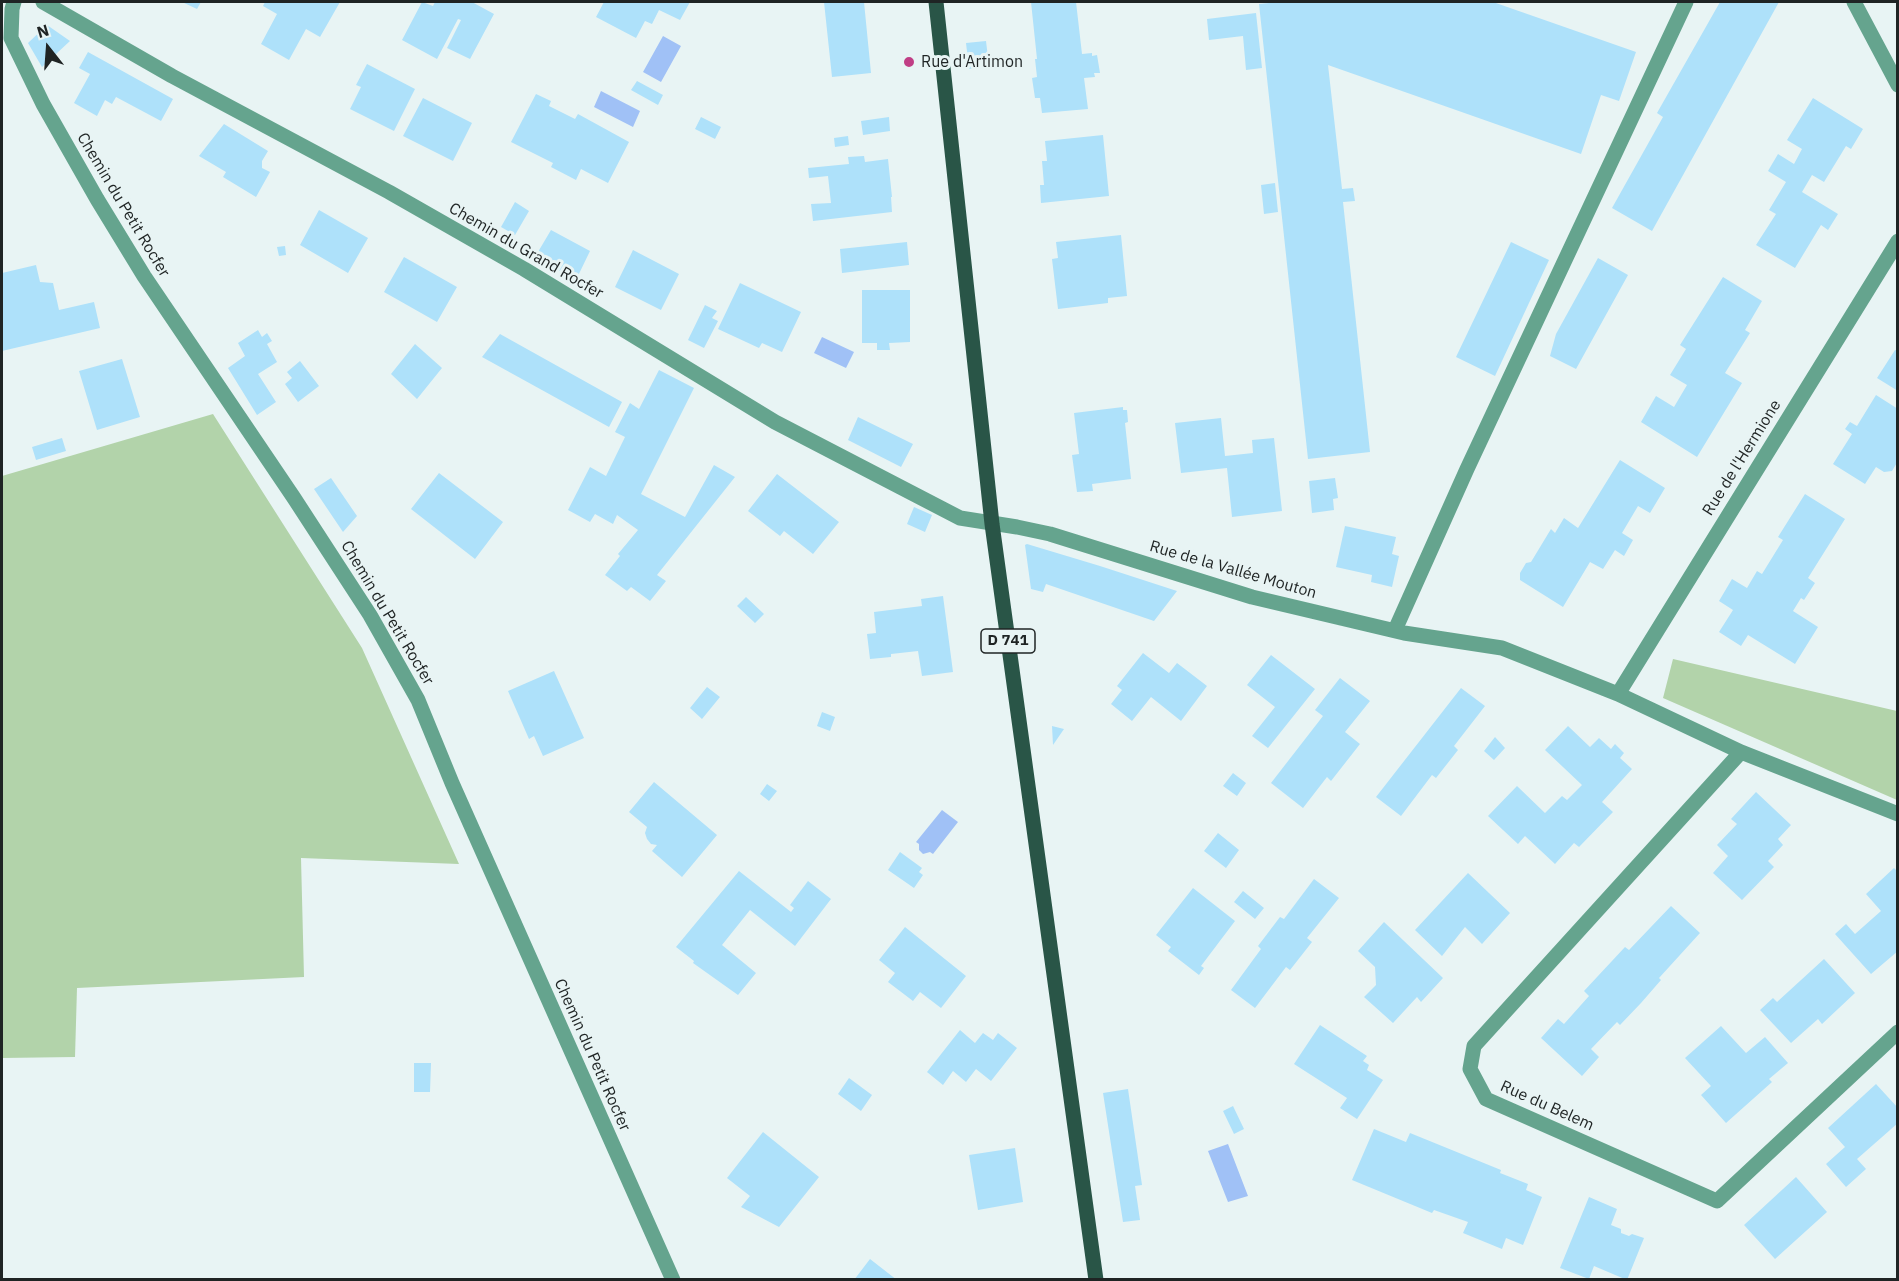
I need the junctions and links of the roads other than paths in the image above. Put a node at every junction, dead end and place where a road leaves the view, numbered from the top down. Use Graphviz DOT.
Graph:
graph roads {
  1 [pos="14,2"];
  2 [pos="43,2"];
  3 [pos="936,2"];
  4 [pos="1686,2"];
  5 [pos="1854,2"];
  6 [pos="1898,85"];
  7 [pos="1898,241"];
  8 [pos="992,524"];
  9 [pos="1395,630"];
  10 [pos="1618,694"];
  11 [pos="1741,752"];
  12 [pos="1898,814"];
  13 [pos="1898,1032"];
  14 [pos="673,1280"];
  15 [pos="1096,1280"];
  1 -- 14 [label="street, Chemin du Petit Rocfer"];
  2 -- 8 [label="street, Chemin du Grand Rocfer"];
  3 -- 8 [label="main road, D 741"];
  4 -- 9 [label="street"];
  5 -- 6 [label="street"];
  7 -- 10 [label="street, Rue de l'Hermione"];
  8 -- 9 [label="street, Rue de la Vallée Mouton"];
  8 -- 15 [label="main road, D 741"];
  9 -- 10 [label="street, Rue de la Vallée Mouton"];
  10 -- 11 [label="street, Rue de la Vallée Mouton"];
  11 -- 12 [label="street, Rue de la Vallée Mouton"];
  11 -- 13 [label="street, Rue du Belem"];
}
